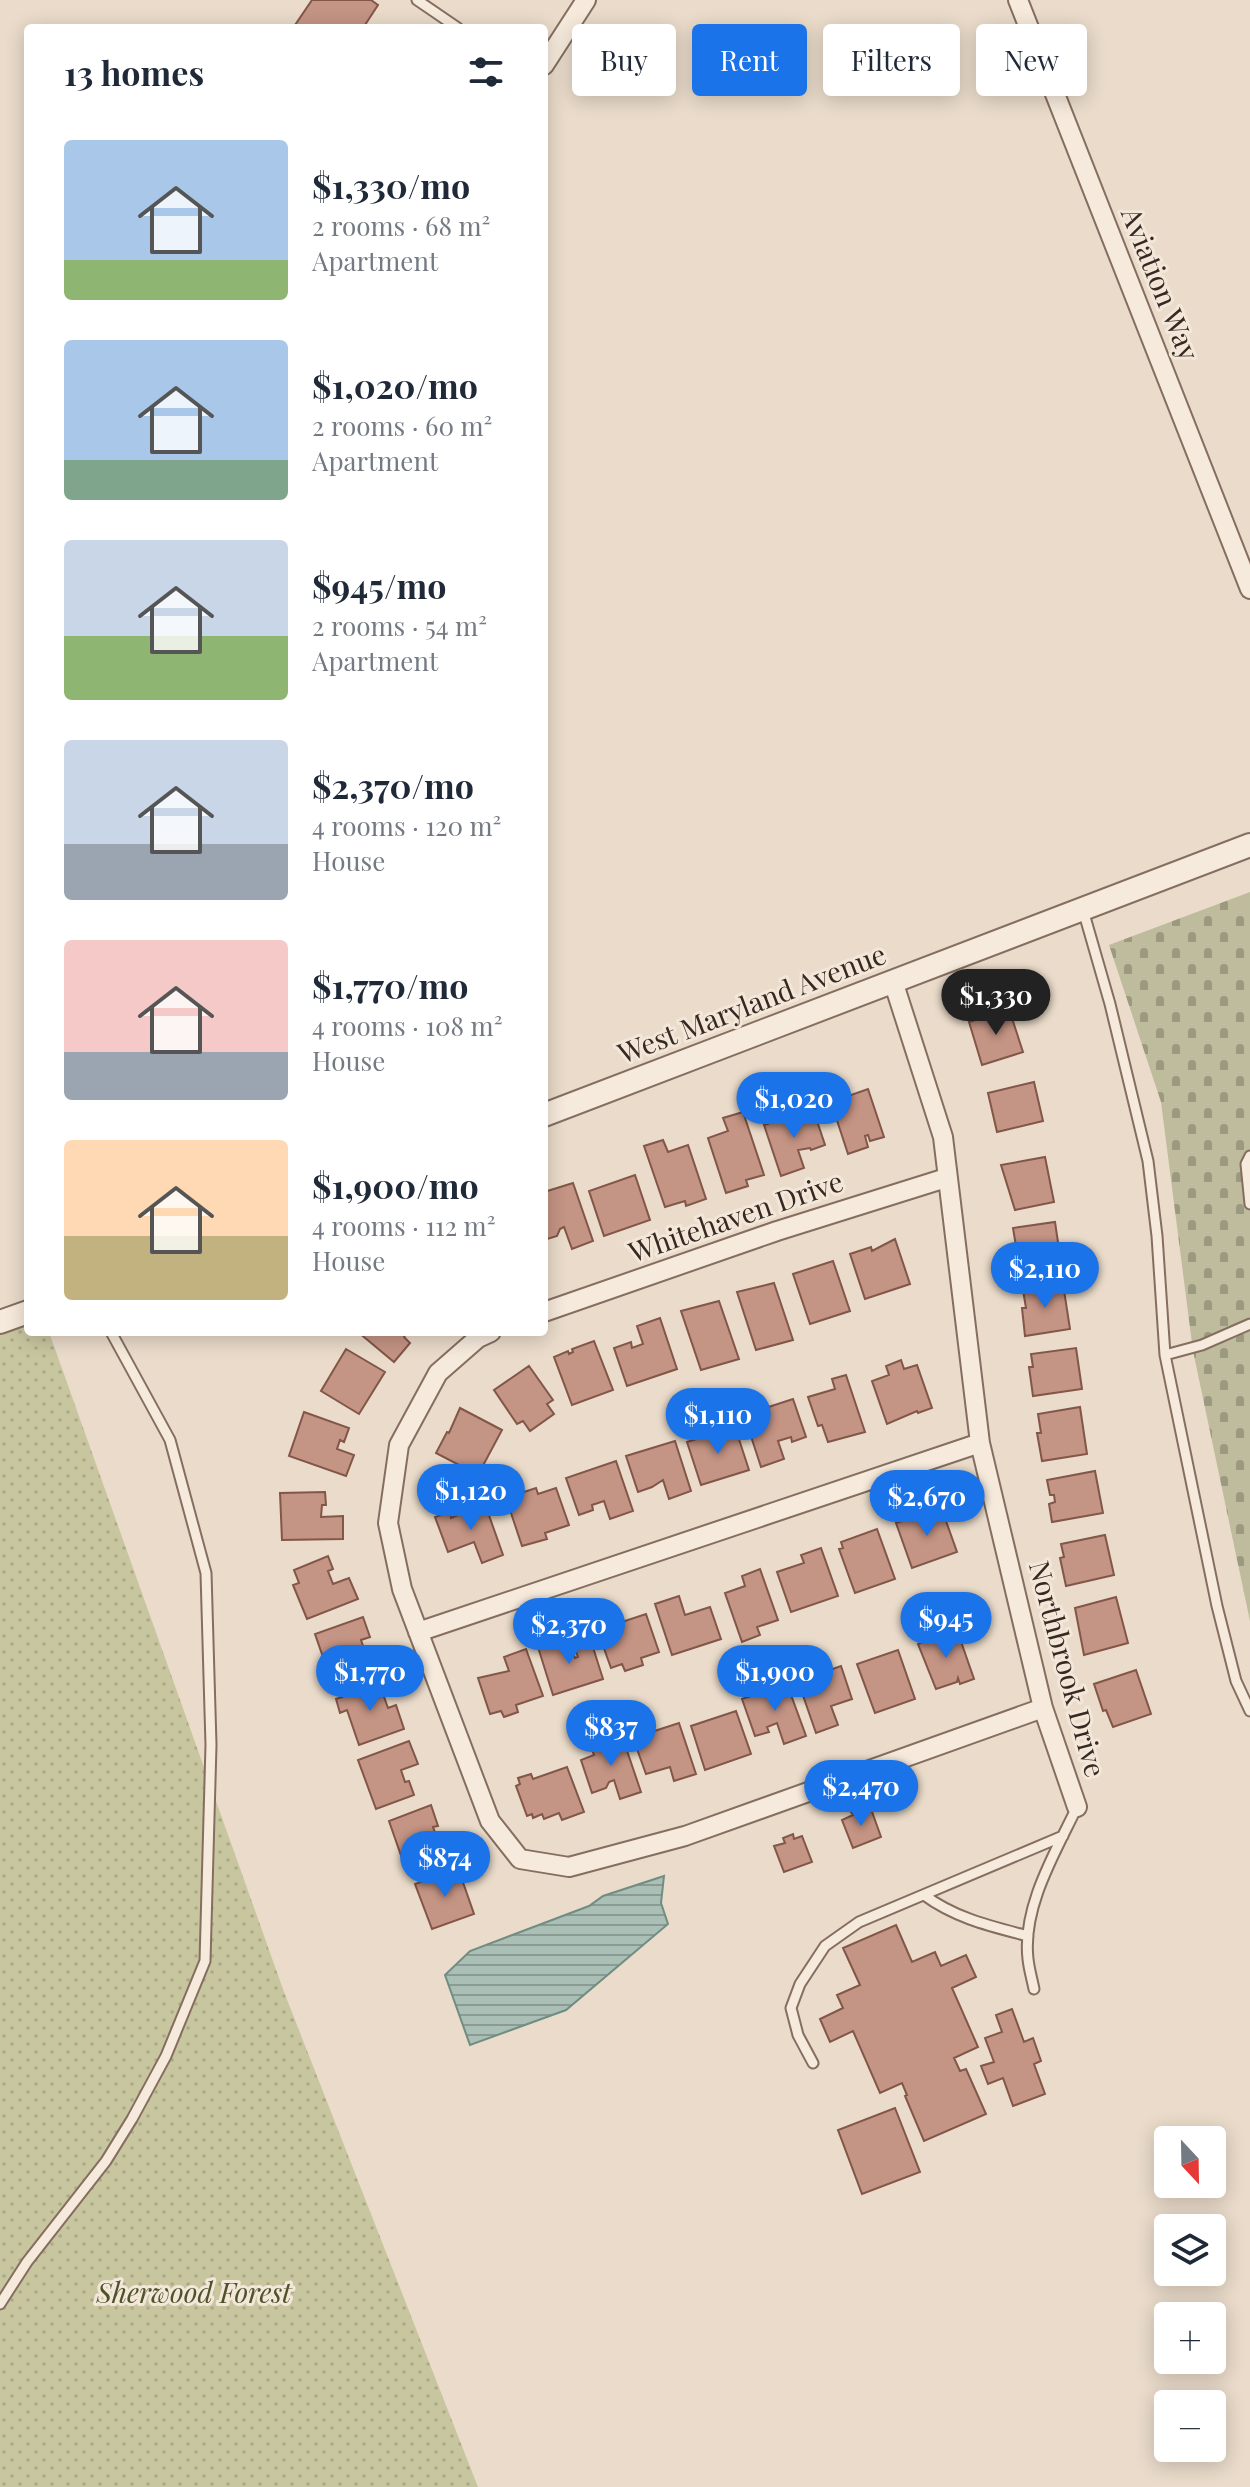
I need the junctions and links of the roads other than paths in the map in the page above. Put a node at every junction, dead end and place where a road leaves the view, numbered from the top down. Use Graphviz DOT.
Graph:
graph roads {
  1 [pos="417,0"];
  2 [pos="586,0"];
  3 [pos="1018,0"];
  4 [pos="452,24"];
  5 [pos="548,59"];
  6 [pos="1250,589"];
  7 [pos="1250,845"];
  8 [pos="1083,910"];
  9 [pos="893,981"];
  10 [pos="548,1113"];
  11 [pos="1250,1156"];
  12 [pos="946,1178"];
  13 [pos="1250,1204"];
  14 [pos="548,1311"];
  15 [pos="24,1313"];
  16 [pos="0,1322"];
  17 [pos="1250,1324"];
  18 [pos="113,1336"];
  19 [pos="482,1336"];
  20 [pos="1165,1355"];
  21 [pos="980,1443"];
  22 [pos="418,1632"];
  23 [pos="1043,1708"];
  24 [pos="1250,1711"];
  25 [pos="1077,1807"];
  26 [pos="1063,1836"];
  27 [pos="924,1895"];
  28 [pos="1028,1936"];
  29 [pos="1034,1989"];
  30 [pos="813,2063"];
  31 [pos="0,2304"];
  1 -- 4 [label="lane"];
  2 -- 5 [label="street"];
  3 -- 6 [label="street, Aviation Way"];
  7 -- 8 [label="street, West Maryland Avenue"];
  8 -- 9 [label="street, West Maryland Avenue"];
  8 -- 20 [label="lane"];
  9 -- 10 [label="street, West Maryland Avenue"];
  9 -- 12 [label="street, Northbrook Drive"];
  11 -- 13 [label="lane"];
  12 -- 14 [label="street, Whitehaven Drive"];
  12 -- 21 [label="street, Northbrook Drive"];
  15 -- 16 [label="street"];
  17 -- 20 [label="lane"];
  18 -- 31 [label="lane"];
  19 -- 22 [label="street"];
  20 -- 24 [label="lane"];
  21 -- 22 [label="street"];
  21 -- 23 [label="street, Northbrook Drive"];
  22 -- 23 [label="street"];
  23 -- 25 [label="street, Northbrook Drive"];
  25 -- 26 [label="lane"];
  26 -- 27 [label="lane"];
  26 -- 28 [label="lane"];
  27 -- 28 [label="lane"];
  27 -- 30 [label="lane"];
  28 -- 29 [label="lane"];
}
